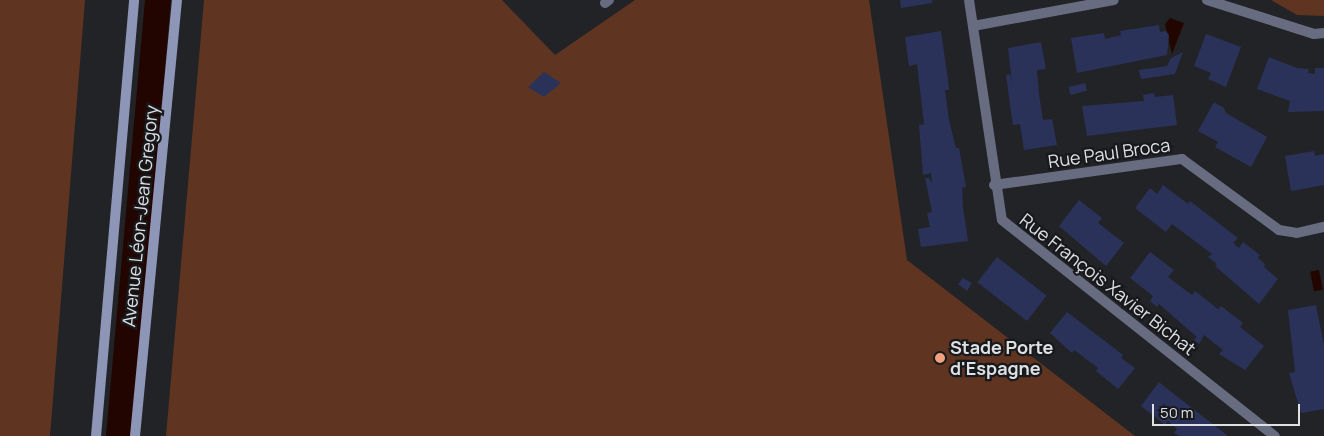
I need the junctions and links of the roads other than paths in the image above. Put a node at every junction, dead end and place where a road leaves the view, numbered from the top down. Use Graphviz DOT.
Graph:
graph roads {
  1 [pos="134,0"];
  2 [pos="177,0"];
  3 [pos="970,0"];
  4 [pos="1114,0"];
  5 [pos="1207,0"];
  6 [pos="973,26"];
  7 [pos="1324,33"];
  8 [pos="994,185"];
  9 [pos="1324,227"];
  10 [pos="96,436"];
  11 [pos="135,436"];
  12 [pos="1275,436"];
  1 -- 10 [label="street, Avenue Léon-Jean Gregory"];
  2 -- 11 [label="street, Avenue Léon-Jean Gregory"];
  3 -- 6 [label="street, Rue François Xavier Bichat"];
  4 -- 6 [label="street"];
  5 -- 7 [label="street"];
  6 -- 8 [label="street, Rue François Xavier Bichat"];
  8 -- 9 [label="street, Rue Paul Broca"];
  8 -- 12 [label="street, Rue François Xavier Bichat"];
}
